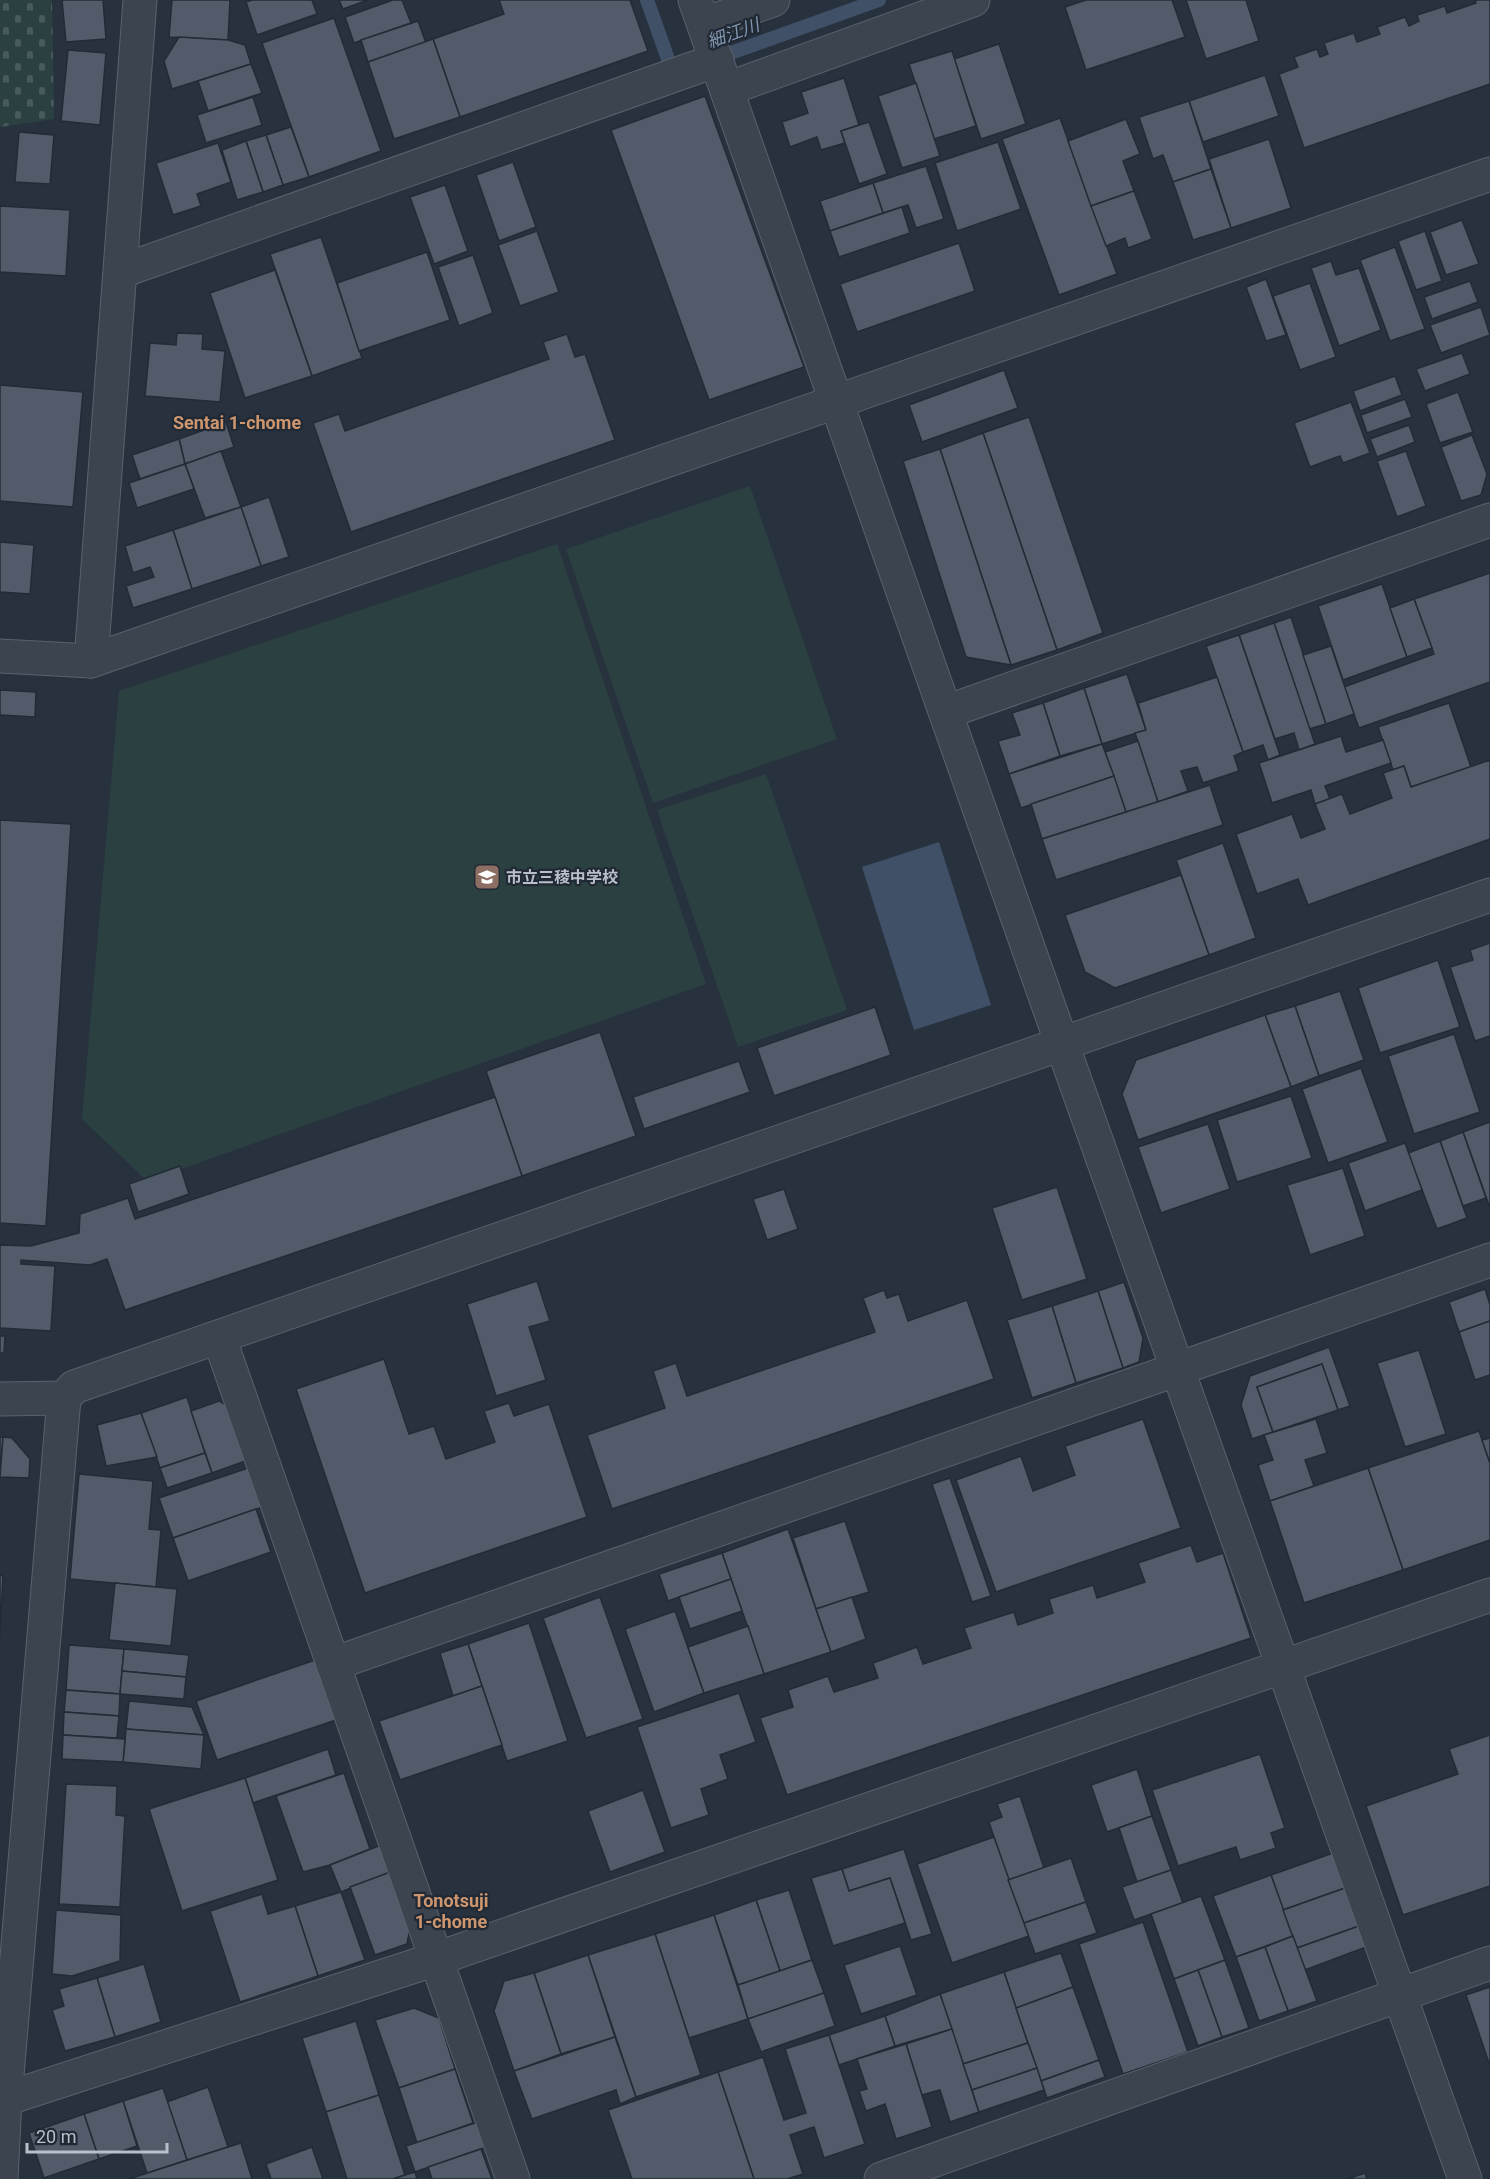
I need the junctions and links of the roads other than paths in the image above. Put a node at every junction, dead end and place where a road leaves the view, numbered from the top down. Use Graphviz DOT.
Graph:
graph roads {
  1 [pos="140,0"];
  2 [pos="773,0"];
  3 [pos="973,0"];
  4 [pos="700,12"];
  5 [pos="722,74"];
  6 [pos="1490,174"];
  7 [pos="122,271"];
  8 [pos="836,402"];
  9 [pos="1490,520"];
  10 [pos="0,656"];
  11 [pos="91,661"];
  12 [pos="946,712"];
  13 [pos="1490,895"];
  14 [pos="1062,1044"];
  15 [pos="1490,1260"];
  16 [pos="219,1337"];
  17 [pos="1177,1368"];
  18 [pos="64,1398"];
  19 [pos="0,1400"];
  20 [pos="1490,1595"];
  21 [pos="333,1664"];
  22 [pos="1283,1666"];
  23 [pos="436,1959"];
  24 [pos="1490,1963"];
  25 [pos="1400,1995"];
  26 [pos="2,2099"];
  27 [pos="1,2179"];
  28 [pos="513,2179"];
  29 [pos="881,2179"];
  30 [pos="1466,2179"];
  1 -- 7 [label="street"];
  2 -- 4 [label="street"];
  3 -- 5 [label="street"];
  4 -- 5 [label="street"];
  5 -- 7 [label="street"];
  5 -- 8 [label="street"];
  6 -- 8 [label="street"];
  7 -- 11 [label="street"];
  8 -- 11 [label="street"];
  8 -- 12 [label="street"];
  9 -- 12 [label="street"];
  10 -- 11 [label="street"];
  12 -- 14 [label="street"];
  13 -- 14 [label="street"];
  14 -- 16 [label="street"];
  14 -- 17 [label="street"];
  15 -- 17 [label="street"];
  16 -- 18 [label="street"];
  16 -- 21 [label="street"];
  17 -- 21 [label="street"];
  17 -- 22 [label="street"];
  18 -- 19 [label="street"];
  18 -- 26 [label="street"];
  20 -- 22 [label="street"];
  21 -- 23 [label="street"];
  22 -- 23 [label="street"];
  22 -- 25 [label="street"];
  23 -- 26 [label="street"];
  23 -- 28 [label="street"];
  24 -- 25 [label="street"];
  25 -- 29 [label="street"];
  25 -- 30 [label="street"];
  26 -- 27 [label="street"];
}
